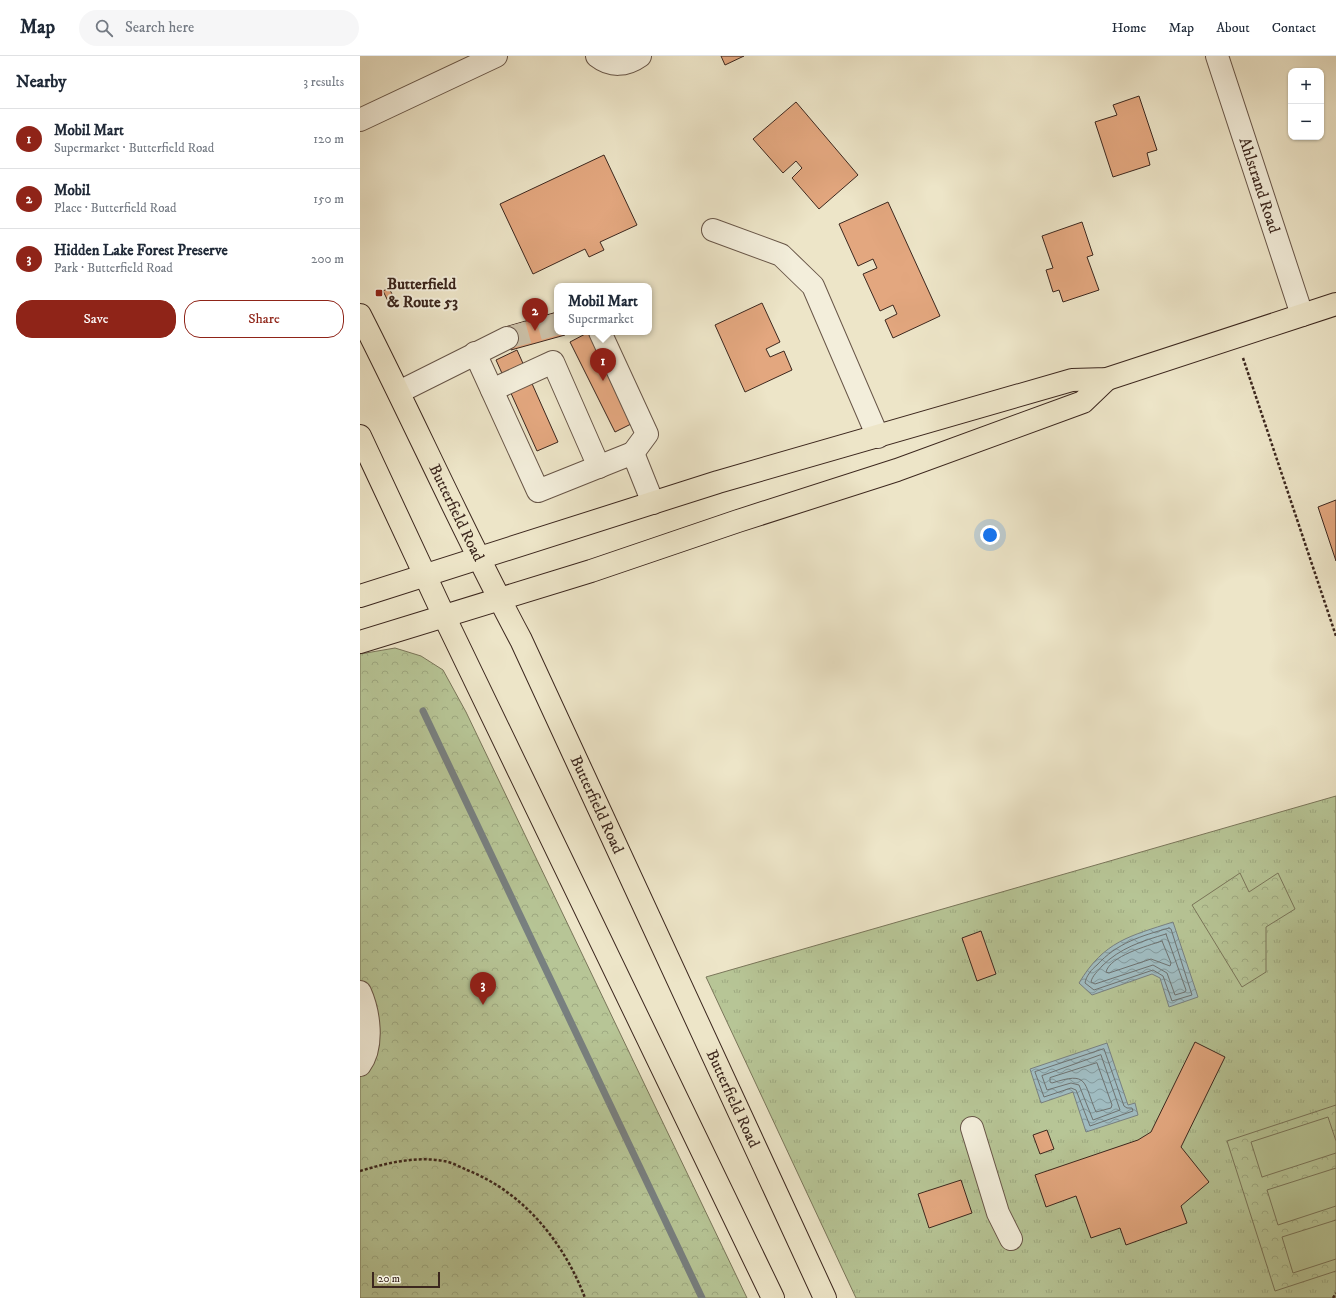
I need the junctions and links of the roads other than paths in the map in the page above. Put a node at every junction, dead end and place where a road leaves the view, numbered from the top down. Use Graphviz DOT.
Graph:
graph roads {
  1 [pos="496,56"];
  2 [pos="597,56"];
  3 [pos="640,56"];
  4 [pos="1217,56"];
  5 [pos="360,120"];
  6 [pos="712,230"];
  7 [pos="1336,304"];
  8 [pos="360,315"];
  9 [pos="1302,315"];
  10 [pos="601,335"];
  11 [pos="507,338"];
  12 [pos="475,353"];
  13 [pos="1107,379"];
  14 [pos="492,390"];
  15 [pos="399,392"];
  16 [pos="360,436"];
  17 [pos="878,437"];
  18 [pos="634,453"];
  19 [pos="599,467"];
  20 [pos="653,503"];
  21 [pos="478,559"];
  22 [pos="426,575"];
  23 [pos="360,596"];
  24 [pos="499,599"];
  25 [pos="444,616"];
  26 [pos="360,642"];
  27 [pos="360,992"];
  28 [pos="360,1065"];
  29 [pos="972,1128"];
  30 [pos="1011,1239"];
  31 [pos="773,1298"];
  32 [pos="825,1298"];
  1 -- 5 [label="street"];
  2 -- 3 [label="street"];
  4 -- 9 [label="street, Ahlstrand Road"];
  6 -- 17 [label="street"];
  7 -- 9 [label="main road"];
  8 -- 15 [label="main road, Butterfield Road"];
  9 -- 13 [label="main road"];
  10 -- 18 [label="street"];
  11 -- 12 [label="street"];
  12 -- 14 [label="street"];
  12 -- 15 [label="street"];
  13 -- 17 [label="main road"];
  13 -- 24 [label="main road"];
  14 -- 19 [label="street"];
  14 -- 19 [label="street"];
  15 -- 21 [label="main road, Butterfield Road"];
  16 -- 22 [label="main road"];
  17 -- 20 [label="main road"];
  18 -- 19 [label="street"];
  18 -- 20 [label="street"];
  20 -- 21 [label="main road"];
  21 -- 22 [label="main road"];
  21 -- 24 [label="main road, Butterfield Road"];
  22 -- 23 [label="main road"];
  22 -- 25 [label="main road"];
  24 -- 25 [label="main road"];
  24 -- 32 [label="main road, Butterfield Road"];
  25 -- 26 [label="main road"];
  25 -- 31 [label="main road"];
  27 -- 28 [label="street"];
  29 -- 30 [label="street"];
}
